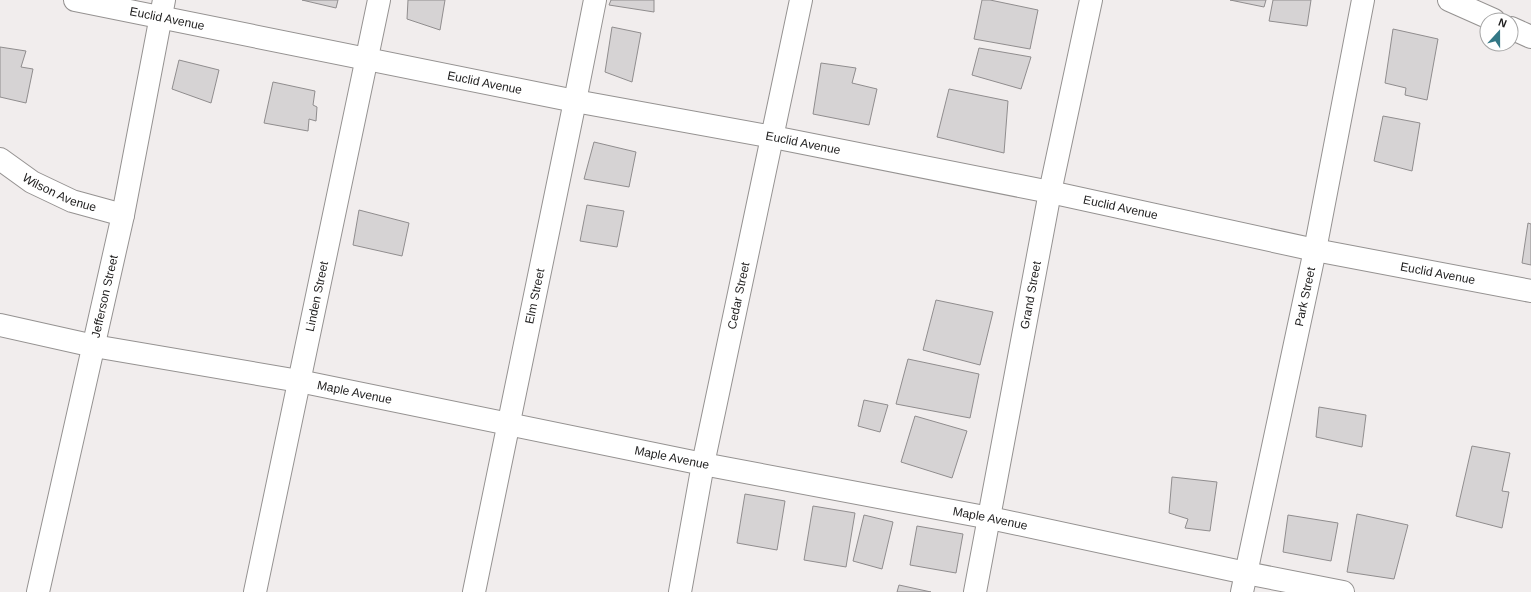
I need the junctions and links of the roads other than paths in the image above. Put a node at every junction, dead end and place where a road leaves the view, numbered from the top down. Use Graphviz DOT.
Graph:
graph roads {
  1 [pos="75,0"];
  2 [pos="379,0"];
  3 [pos="595,0"];
  4 [pos="801,0"];
  5 [pos="1091,0"];
  6 [pos="1363,0"];
  7 [pos="1449,0"];
  8 [pos="162,9"];
  9 [pos="1479,13"];
  10 [pos="1519,31"];
  11 [pos="1531,36"];
  12 [pos="368,59"];
  13 [pos="575,101"];
  14 [pos="773,137"];
  15 [pos="0,159"];
  16 [pos="1050,192"];
  17 [pos="123,215"];
  18 [pos="1315,250"];
  19 [pos="1531,291"];
  20 [pos="0,325"];
  21 [pos="94,346"];
  22 [pos="299,381"];
  23 [pos="509,424"];
  24 [pos="703,464"];
  25 [pos="990,518"];
  26 [pos="1244,583"];
  27 [pos="38,592"];
  28 [pos="255,592"];
  29 [pos="474,592"];
  30 [pos="680,592"];
  31 [pos="975,592"];
  32 [pos="1343,592"];
  1 -- 8 [label="street, Euclid Avenue"];
  2 -- 12 [label="street, Linden Street"];
  3 -- 13 [label="street, Elm Street"];
  4 -- 14 [label="street, Cedar Street"];
  5 -- 16 [label="street, Grand Street"];
  6 -- 18 [label="street, Park Street"];
  7 -- 9 [label="street"];
  8 -- 12 [label="street, Euclid Avenue"];
  8 -- 17 [label="street, Jefferson Street"];
  10 -- 11 [label="street"];
  12 -- 13 [label="street, Euclid Avenue"];
  12 -- 22 [label="street, Linden Street"];
  13 -- 14 [label="street, Euclid Avenue"];
  13 -- 23 [label="street, Elm Street"];
  14 -- 16 [label="street, Euclid Avenue"];
  14 -- 24 [label="street, Cedar Street"];
  15 -- 17 [label="street, Wilson Avenue"];
  16 -- 18 [label="street, Euclid Avenue"];
  16 -- 25 [label="street, Grand Street"];
  17 -- 21 [label="street, Jefferson Street"];
  18 -- 19 [label="street, Euclid Avenue"];
  18 -- 26 [label="street, Park Street"];
  20 -- 21 [label="street, Maple Avenue"];
  21 -- 22 [label="street, Maple Avenue"];
  21 -- 27 [label="street, Jefferson Street"];
  22 -- 23 [label="street, Maple Avenue"];
  22 -- 28 [label="street, Linden Street"];
  23 -- 24 [label="street, Maple Avenue"];
  23 -- 29 [label="street, Elm Street"];
  24 -- 25 [label="street, Maple Avenue"];
  24 -- 30 [label="street, Cedar Street"];
  25 -- 26 [label="street, Maple Avenue"];
  25 -- 31 [label="street, Grand Street"];
  26 -- 32 [label="street, Maple Avenue"];
}
